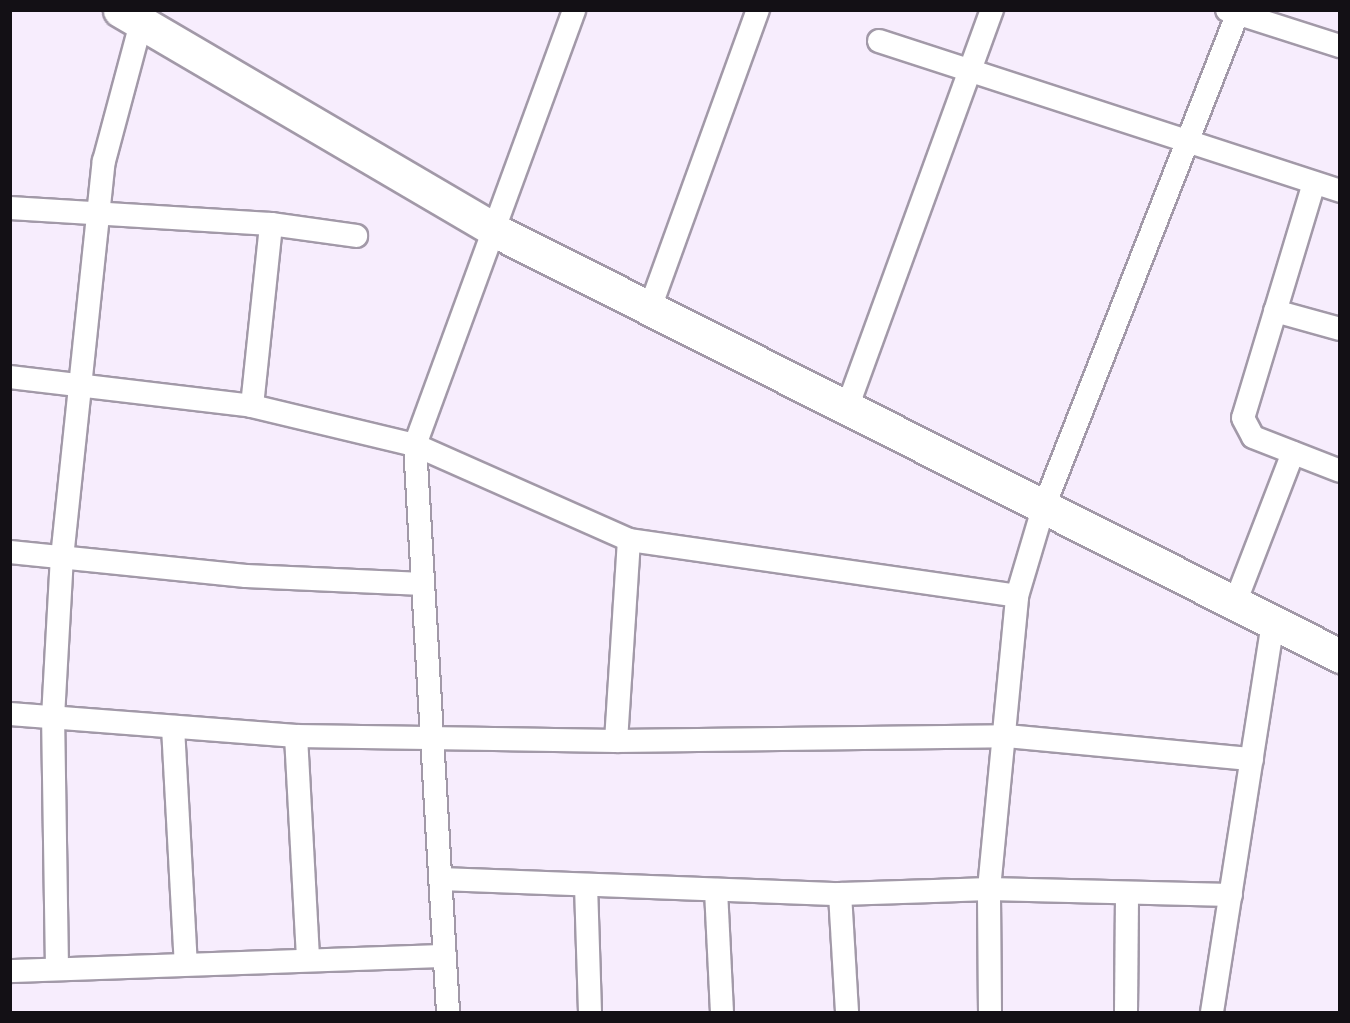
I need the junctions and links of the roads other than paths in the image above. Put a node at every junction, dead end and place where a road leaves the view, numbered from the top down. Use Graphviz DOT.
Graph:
graph roads {
  1 [pos="574,10"];
  2 [pos="758,10"];
  3 [pos="992,10"];
  4 [pos="1234,12"];
  5 [pos="130,17"];
  6 [pos="879,41"];
  7 [pos="1340,46"];
  8 [pos="970,70"];
  9 [pos="1187,141"];
  10 [pos="1314,183"];
  11 [pos="1340,191"];
  12 [pos="10,208"];
  13 [pos="98,213"];
  14 [pos="271,224"];
  15 [pos="496,231"];
  16 [pos="356,236"];
  17 [pos="650,308"];
  18 [pos="1275,311"];
  19 [pos="1340,329"];
  20 [pos="10,377"];
  21 [pos="80,384"];
  22 [pos="252,406"];
  23 [pos="847,408"];
  24 [pos="415,445"];
  25 [pos="1293,453"];
  26 [pos="1340,471"];
  27 [pos="1044,508"];
  28 [pos="629,540"];
  29 [pos="10,552"];
  30 [pos="62,558"];
  31 [pos="423,584"];
  32 [pos="1017,596"];
  33 [pos="1235,603"];
  34 [pos="1273,622"];
  35 [pos="1340,656"];
  36 [pos="10,714"];
  37 [pos="52,717"];
  38 [pos="173,727"];
  39 [pos="296,736"];
  40 [pos="433,736"];
  41 [pos="1007,736"];
  42 [pos="616,741"];
  43 [pos="1252,759"];
  44 [pos="441,879"];
  45 [pos="586,885"];
  46 [pos="989,889"];
  47 [pos="716,890"];
  48 [pos="1127,892"];
  49 [pos="840,894"];
  50 [pos="1231,895"];
  51 [pos="445,956"];
  52 [pos="308,960"];
  53 [pos="186,964"];
  54 [pos="57,968"];
  55 [pos="10,971"];
  56 [pos="448,1012"];
  57 [pos="590,1012"];
  58 [pos="722,1012"];
  59 [pos="848,1012"];
  60 [pos="990,1012"];
  61 [pos="1126,1012"];
  62 [pos="1212,1012"];
  1 -- 15 [label="street"];
  2 -- 17 [label="street"];
  3 -- 8 [label="street"];
  4 -- 7 [label="street"];
  4 -- 9 [label="street"];
  5 -- 13 [label="street"];
  5 -- 15 [label="main road"];
  6 -- 8 [label="street"];
  8 -- 9 [label="street"];
  8 -- 23 [label="street"];
  9 -- 10 [label="street"];
  9 -- 27 [label="street"];
  10 -- 11 [label="street"];
  10 -- 18 [label="street"];
  12 -- 13 [label="street"];
  13 -- 14 [label="street"];
  13 -- 21 [label="street"];
  14 -- 16 [label="street"];
  14 -- 22 [label="street"];
  15 -- 17 [label="main road"];
  15 -- 24 [label="street"];
  17 -- 23 [label="main road"];
  18 -- 19 [label="street"];
  18 -- 25 [label="street"];
  20 -- 21 [label="street"];
  21 -- 22 [label="street"];
  21 -- 30 [label="street"];
  22 -- 24 [label="street"];
  23 -- 27 [label="main road"];
  24 -- 28 [label="street"];
  24 -- 31 [label="street"];
  25 -- 26 [label="street"];
  25 -- 33 [label="street"];
  27 -- 32 [label="street"];
  27 -- 33 [label="main road"];
  28 -- 32 [label="street"];
  28 -- 42 [label="street"];
  29 -- 30 [label="street"];
  30 -- 31 [label="street"];
  30 -- 37 [label="street"];
  31 -- 40 [label="street"];
  32 -- 41 [label="street"];
  33 -- 34 [label="main road"];
  34 -- 35 [label="main road"];
  34 -- 43 [label="street"];
  36 -- 37 [label="street"];
  37 -- 38 [label="street"];
  37 -- 54 [label="street"];
  38 -- 39 [label="street"];
  38 -- 53 [label="street"];
  39 -- 40 [label="street"];
  39 -- 52 [label="street"];
  40 -- 42 [label="street"];
  40 -- 44 [label="street"];
  41 -- 42 [label="street"];
  41 -- 43 [label="street"];
  41 -- 46 [label="street"];
  43 -- 50 [label="street"];
  44 -- 45 [label="street"];
  44 -- 51 [label="street"];
  45 -- 47 [label="street"];
  45 -- 57 [label="street"];
  46 -- 48 [label="street"];
  46 -- 49 [label="street"];
  46 -- 60 [label="street"];
  47 -- 49 [label="street"];
  47 -- 58 [label="street"];
  48 -- 50 [label="street"];
  48 -- 61 [label="street"];
  49 -- 59 [label="street"];
  50 -- 62 [label="street"];
  51 -- 52 [label="street"];
  51 -- 56 [label="street"];
  52 -- 53 [label="street"];
  53 -- 54 [label="street"];
  54 -- 55 [label="street"];
}
